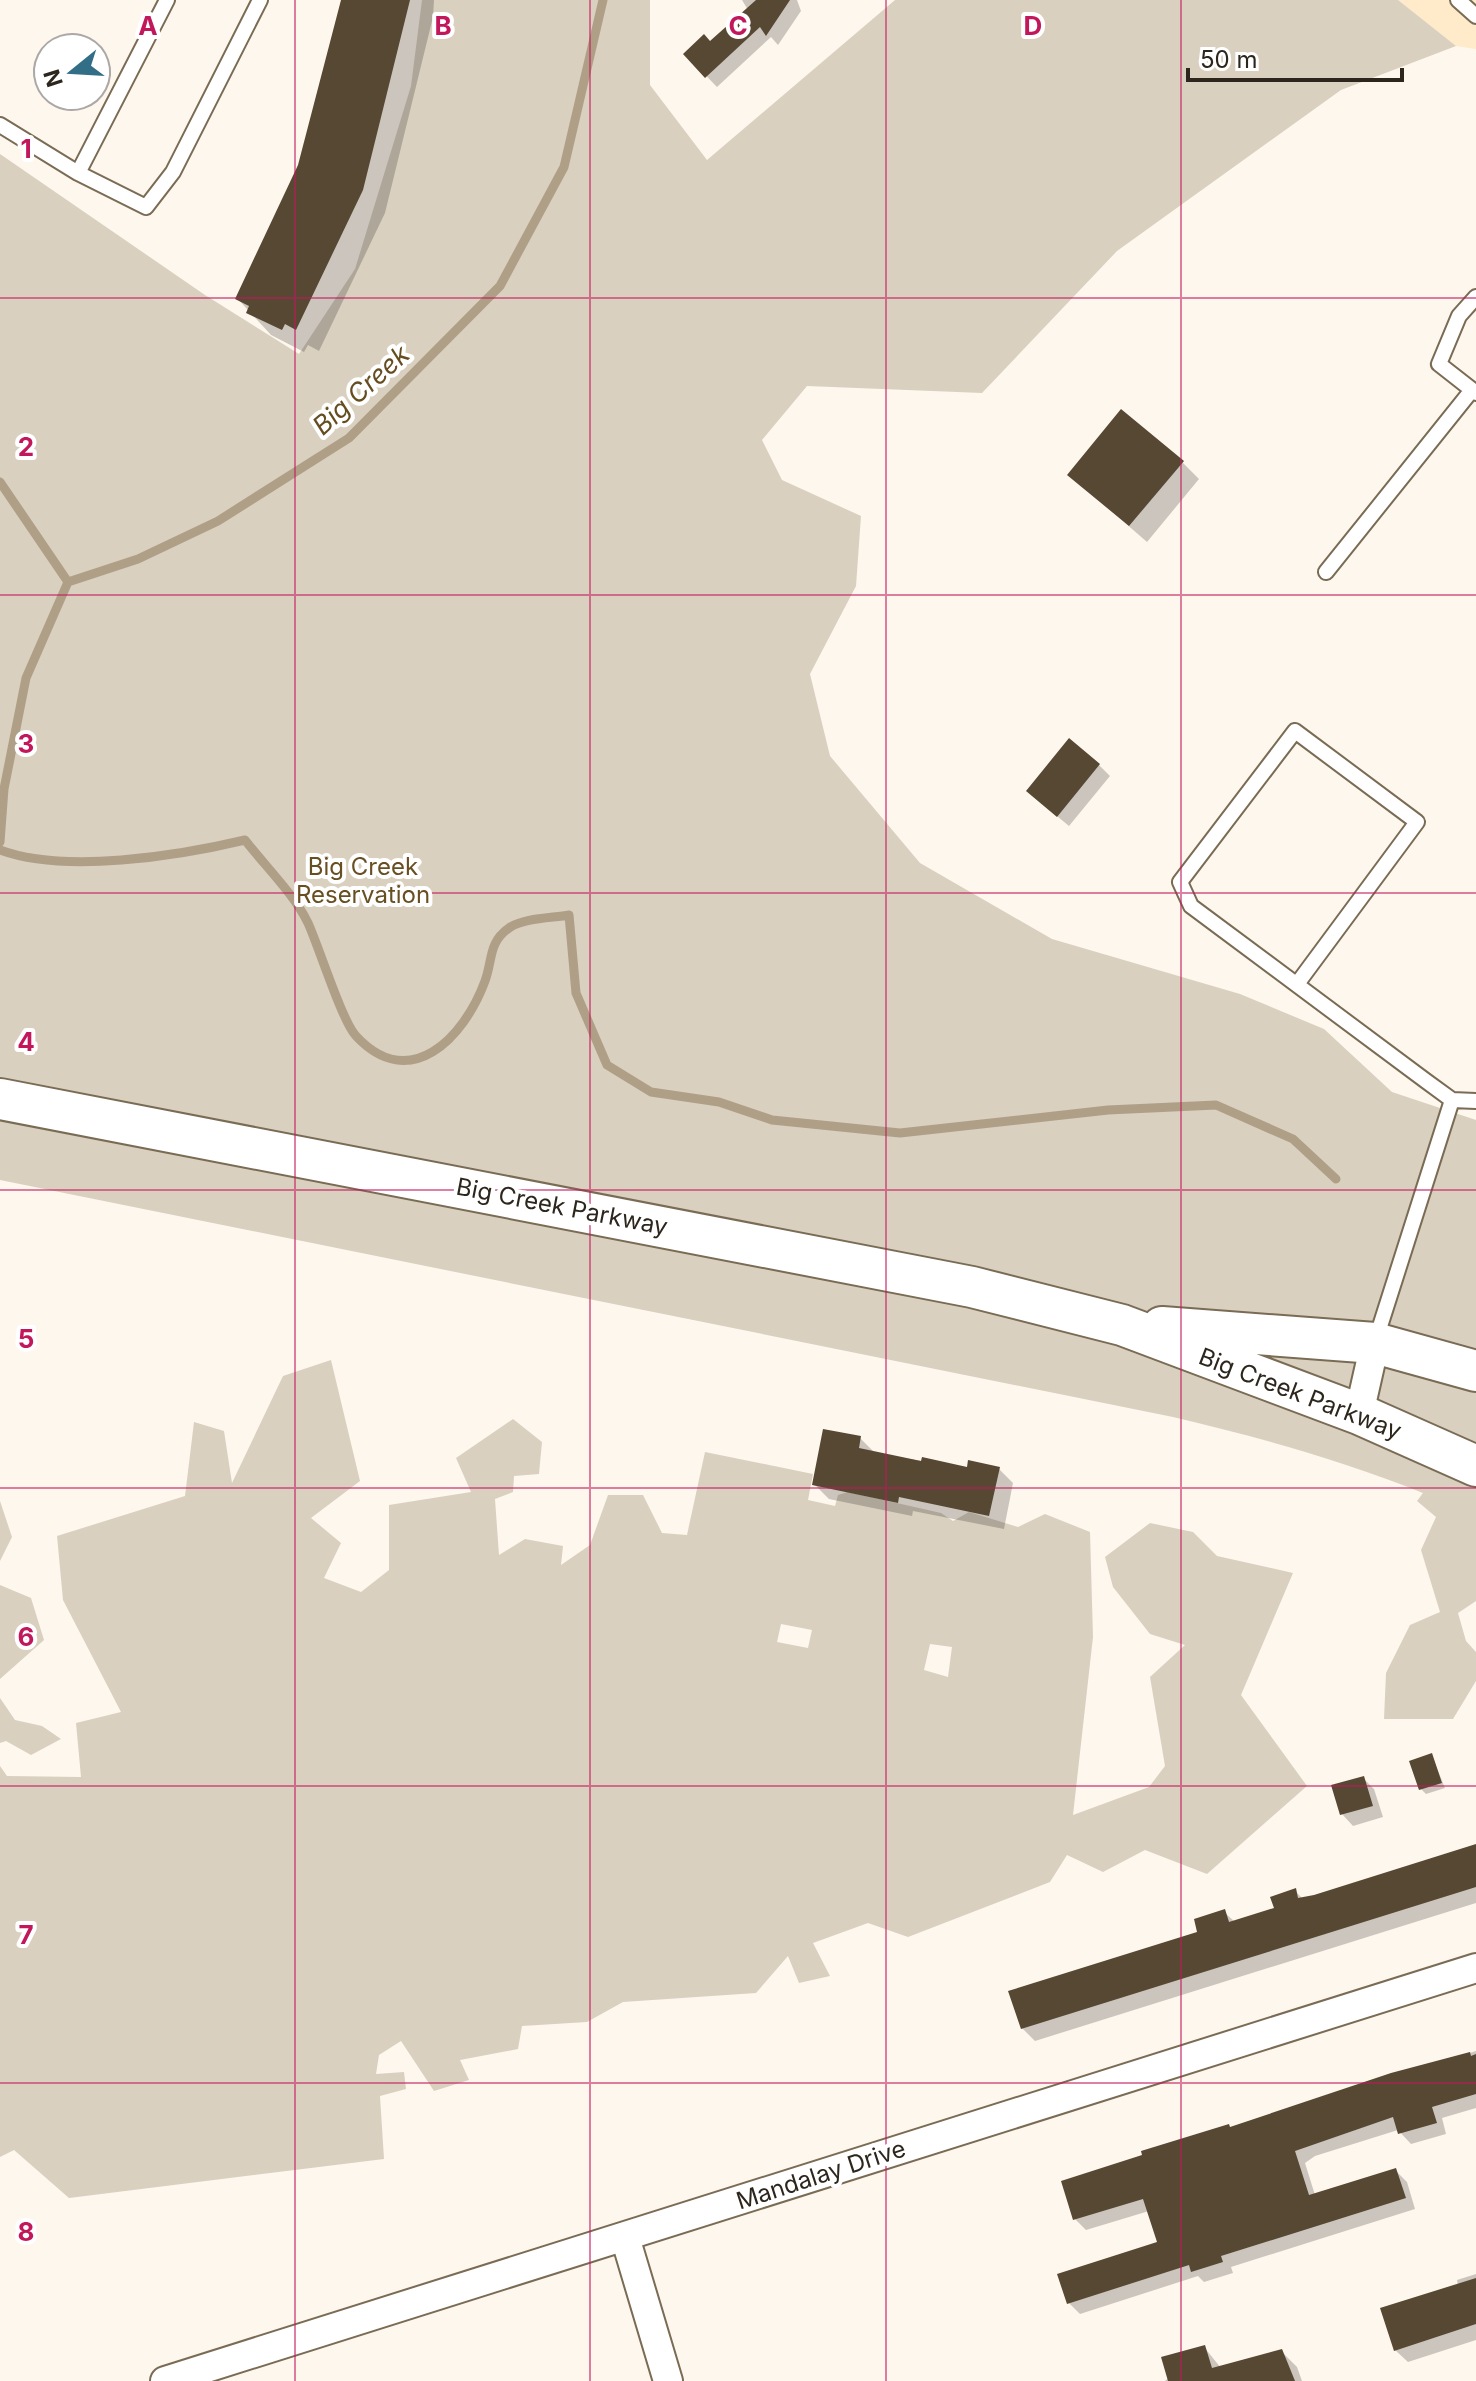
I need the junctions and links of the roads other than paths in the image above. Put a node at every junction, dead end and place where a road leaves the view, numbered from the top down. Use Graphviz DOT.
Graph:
graph roads {
  1 [pos="167,0"];
  2 [pos="260,0"];
  3 [pos="1458,0"];
  4 [pos="1476,16"];
  5 [pos="0,125"];
  6 [pos="78,173"];
  7 [pos="1476,297"];
  8 [pos="1474,391"];
  9 [pos="1326,572"];
  10 [pos="1297,984"];
  11 [pos="0,1099"];
  12 [pos="1452,1100"];
  13 [pos="1476,1101"];
  14 [pos="1122,1325"];
  15 [pos="1375,1343"];
  16 [pos="1476,1371"];
  17 [pos="1359,1414"];
  18 [pos="1476,1466"];
  19 [pos="1476,1968"];
  20 [pos="625,2237"];
  21 [pos="165,2381"];
  22 [pos="668,2381"];
  1 -- 6 [label="lane"];
  2 -- 6 [label="lane"];
  3 -- 4 [label="lane"];
  5 -- 6 [label="lane"];
  7 -- 8 [label="lane"];
  8 -- 9 [label="lane"];
  10 -- 10 [label="lane"];
  10 -- 12 [label="lane"];
  11 -- 14 [label="street, Big Creek Parkway"];
  12 -- 13 [label="lane"];
  12 -- 15 [label="lane"];
  14 -- 15 [label="street, Big Creek Parkway"];
  14 -- 17 [label="street, Big Creek Parkway"];
  15 -- 16 [label="street, Big Creek Parkway"];
  15 -- 17 [label="street"];
  17 -- 18 [label="street, Big Creek Parkway"];
  19 -- 20 [label="street, Mandalay Drive"];
  20 -- 21 [label="street, Mandalay Drive"];
  20 -- 22 [label="street"];
}
